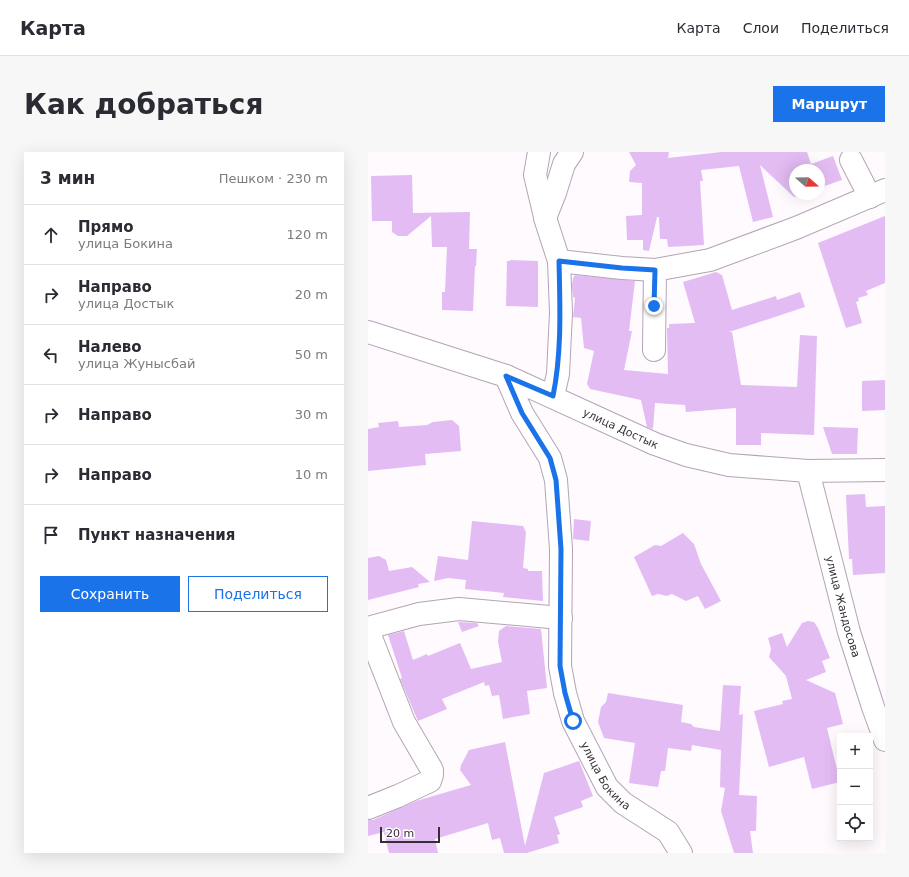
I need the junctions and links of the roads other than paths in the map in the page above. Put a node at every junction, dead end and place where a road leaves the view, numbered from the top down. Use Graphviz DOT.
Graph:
graph roads {
  1 [pos="539,152"];
  2 [pos="572,152"];
  3 [pos="851,160"];
  4 [pos="877,194"];
  5 [pos="545,218"];
  6 [pos="559,261"];
  7 [pos="655,270"];
  8 [pos="368,332"];
  9 [pos="654,350"];
  10 [pos="506,376"];
  11 [pos="553,396"];
  12 [pos="885,470"];
  13 [pos="808,471"];
  14 [pos="562,618"];
  15 [pos="368,629"];
  16 [pos="885,740"];
  17 [pos="368,808"];
  18 [pos="681,853"];
  1 -- 5 [label="street"];
  2 -- 5 [label="street"];
  3 -- 4 [label="street"];
  4 -- 7 [label="street"];
  5 -- 6 [label="street"];
  6 -- 7 [label="street"];
  6 -- 11 [label="street"];
  7 -- 9 [label="street"];
  8 -- 10 [label="street, улица Достык"];
  10 -- 11 [label="street, улица Достык"];
  10 -- 14 [label="street, улица Бокина"];
  11 -- 13 [label="street, улица Достык"];
  12 -- 13 [label="street, улица Достык"];
  13 -- 16 [label="street, улица Жандосова"];
  14 -- 15 [label="street"];
  14 -- 18 [label="street, улица Бокина"];
  15 -- 17 [label="street"];
}
